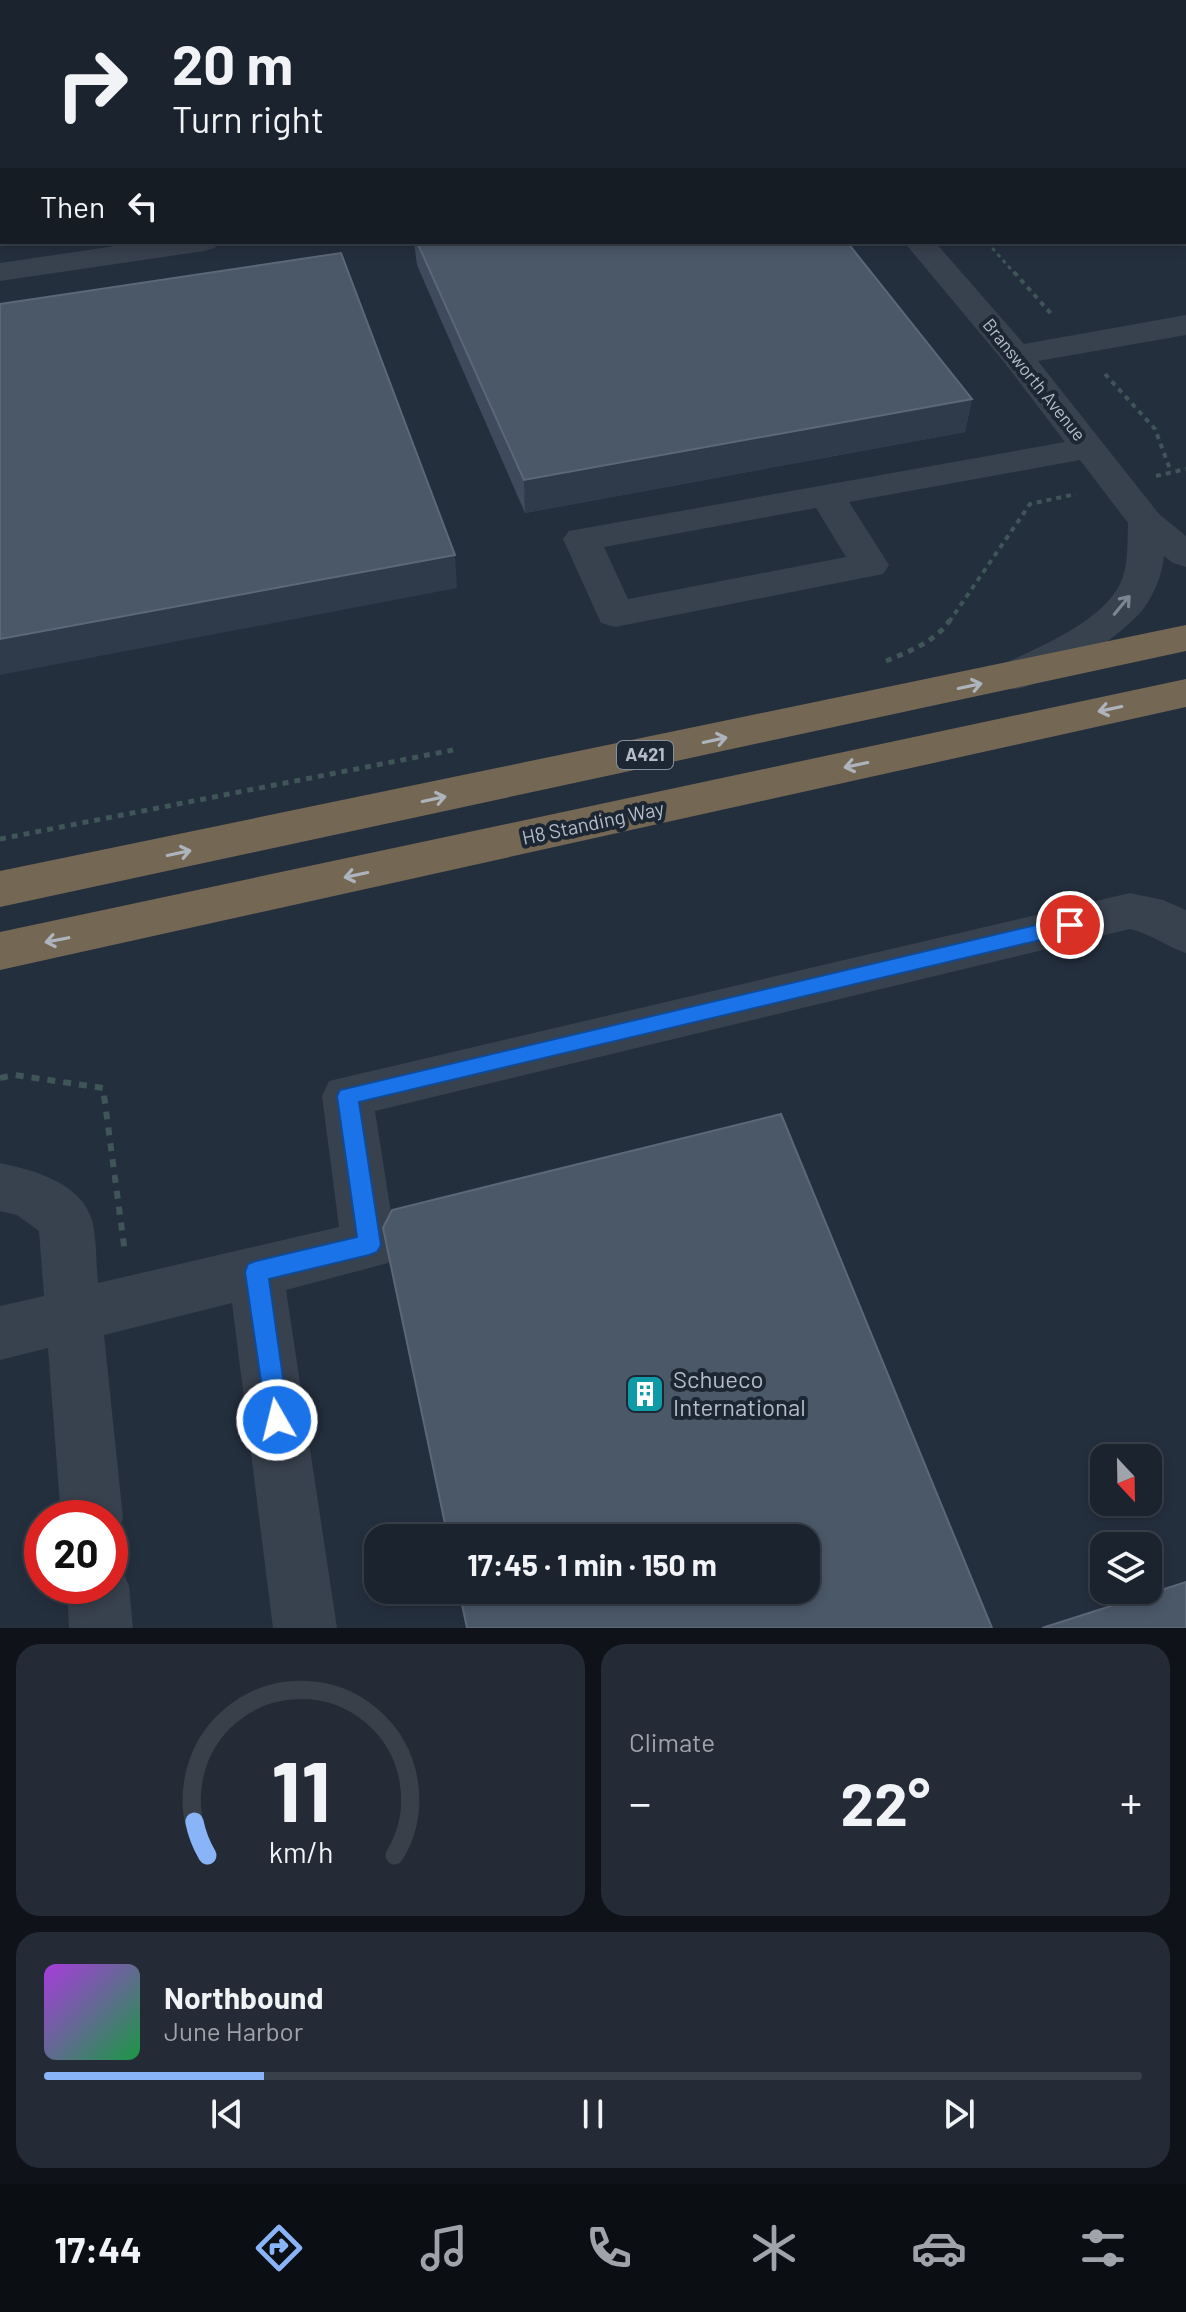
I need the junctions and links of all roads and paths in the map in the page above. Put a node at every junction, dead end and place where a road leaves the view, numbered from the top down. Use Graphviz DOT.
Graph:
graph roads {
  1 [pos="190,244"];
  2 [pos="921,244"];
  3 [pos="0,272"];
  4 [pos="1186,325"];
  5 [pos="1016,355"];
  6 [pos="1089,448"];
  7 [pos="1186,469"];
  8 [pos="1118,484"];
  9 [pos="827,496"];
  10 [pos="1146,522"];
  11 [pos="1186,555"];
  12 [pos="1186,638"];
  13 [pos="883,662"];
  14 [pos="1011,677"];
  15 [pos="1180,696"];
  16 [pos="467,747"];
  17 [pos="0,839"];
  18 [pos="0,889"];
  19 [pos="1186,934"];
  20 [pos="0,951"];
  21 [pos="0,1078"];
  22 [pos="0,1187"];
  23 [pos="256,1272"];
  24 [pos="131,1302"];
  25 [pos="74,1315"];
  26 [pos="0,1333"];
  27 [pos="90,1500"];
  28 [pos="99,1604"];
  29 [pos="101,1628"];
  30 [pos="305,1628"];
  1 -- 3 [label="street"];
  2 -- 5 [label="street, Bransworth Avenue"];
  4 -- 5 [label="street"];
  5 -- 6 [label="street, Bransworth Avenue"];
  6 -- 8 [label="street, Bransworth Avenue"];
  6 -- 9 [label="street"];
  7 -- 8 [label="path"];
  8 -- 10 [label="street, Bransworth Avenue"];
  8 -- 13 [label="path"];
  9 -- 9 [label="street"];
  10 -- 11 [label="street, Bransworth Avenue"];
  14 -- 10 [label="street, one-way"];
  12 -- 14 [label="highway, A421"];
  18 -- 14 [label="highway, A421, one-way"];
  15 -- 20 [label="highway, H8 Standing Way, one-way"];
  16 -- 17 [label="path"];
  19 -- 23 [label="street"];
  21 -- 24 [label="path"];
  22 -- 25 [label="street"];
  23 -- 24 [label="street"];
  23 -- 30 [label="street"];
  24 -- 25 [label="street"];
  25 -- 26 [label="street"];
  25 -- 27 [label="street"];
  28 -- 29 [label="street"];
}
